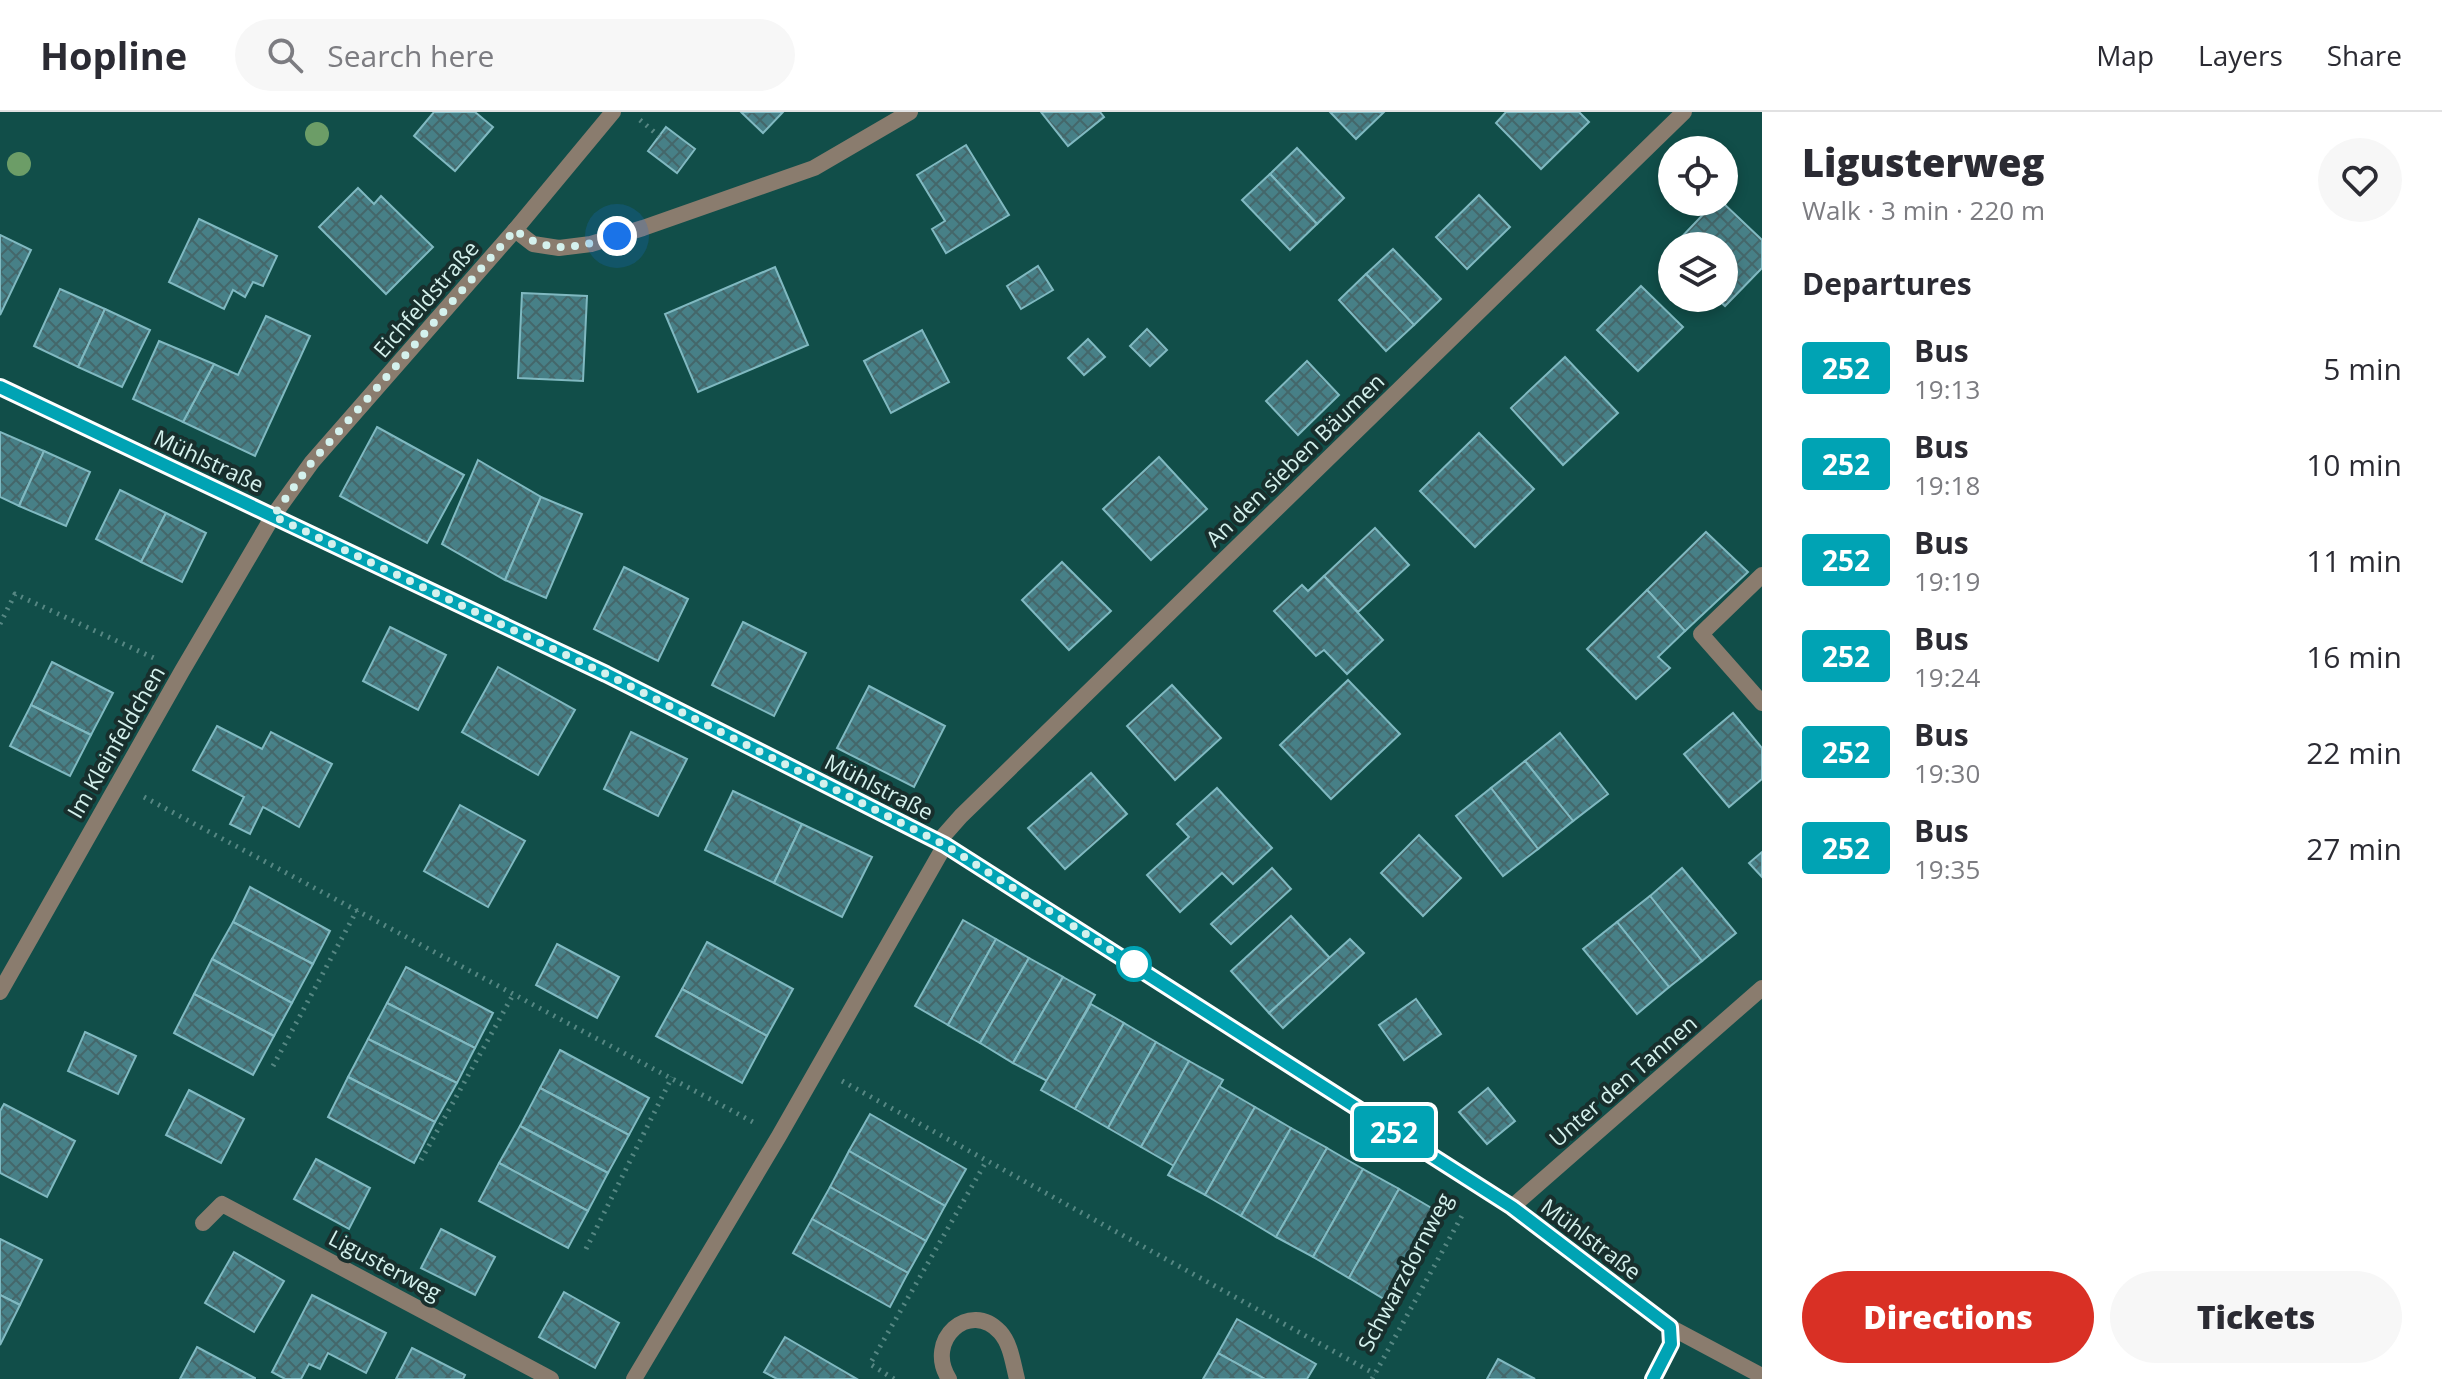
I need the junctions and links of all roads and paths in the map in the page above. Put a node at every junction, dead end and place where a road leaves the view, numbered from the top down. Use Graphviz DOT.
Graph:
graph roads {
  1 [pos="613,112"];
  2 [pos="910,112"];
  3 [pos="1684,112"];
  4 [pos="515,230"];
  5 [pos="0,387"];
  6 [pos="273,516"];
  7 [pos="1762,575"];
  8 [pos="0,624"];
  9 [pos="182,671"];
  10 [pos="1762,703"];
  11 [pos="118,783"];
  12 [pos="942,843"];
  13 [pos="357,910"];
  14 [pos="1762,988"];
  15 [pos="0,992"];
  16 [pos="514,993"];
  17 [pos="273,1066"];
  18 [pos="816,1069"];
  19 [pos="672,1077"];
  20 [pos="779,1136"];
  21 [pos="421,1160"];
  22 [pos="987,1160"];
  23 [pos="1476,1186"];
  24 [pos="1512,1207"];
  25 [pos="203,1223"];
  26 [pos="586,1249"];
  27 [pos="1670,1327"];
  28 [pos="1374,1376"];
  29 [pos="1762,1376"];
  30 [pos="551,1379"];
  31 [pos="634,1379"];
  32 [pos="894,1379"];
  33 [pos="949,1379"];
  34 [pos="1017,1379"];
  35 [pos="1653,1379"];
  1 -- 4 [label="street, Eichfeldstraße"];
  2 -- 4 [label="street"];
  3 -- 12 [label="street, An den sieben Bäumen"];
  4 -- 6 [label="street, Eichfeldstraße"];
  5 -- 6 [label="street, Mühlstraße"];
  6 -- 9 [label="street, Im Kleinfeldchen"];
  6 -- 12 [label="street, Mühlstraße"];
  7 -- 10 [label="street"];
  8 -- 9 [label="path"];
  9 -- 11 [label="street, Im Kleinfeldchen"];
  11 -- 13 [label="path"];
  11 -- 15 [label="street, Im Kleinfeldchen"];
  12 -- 18 [label="street"];
  12 -- 23 [label="street, Mühlstraße"];
  13 -- 16 [label="path"];
  13 -- 17 [label="path"];
  14 -- 24 [label="street, Unter den Tannen"];
  16 -- 19 [label="path"];
  16 -- 21 [label="path"];
  18 -- 20 [label="street"];
  18 -- 22 [label="path"];
  19 -- 20 [label="path"];
  19 -- 26 [label="path"];
  20 -- 31 [label="street"];
  22 -- 28 [label="path"];
  22 -- 32 [label="path"];
  23 -- 24 [label="street, Mühlstraße"];
  23 -- 28 [label="path, Schwarzdornweg"];
  24 -- 27 [label="street, Mühlstraße"];
  25 -- 30 [label="street, Ligusterweg"];
  27 -- 29 [label="street, Mühlstraße"];
  27 -- 35 [label="street"];
  33 -- 34 [label="street"];
}
